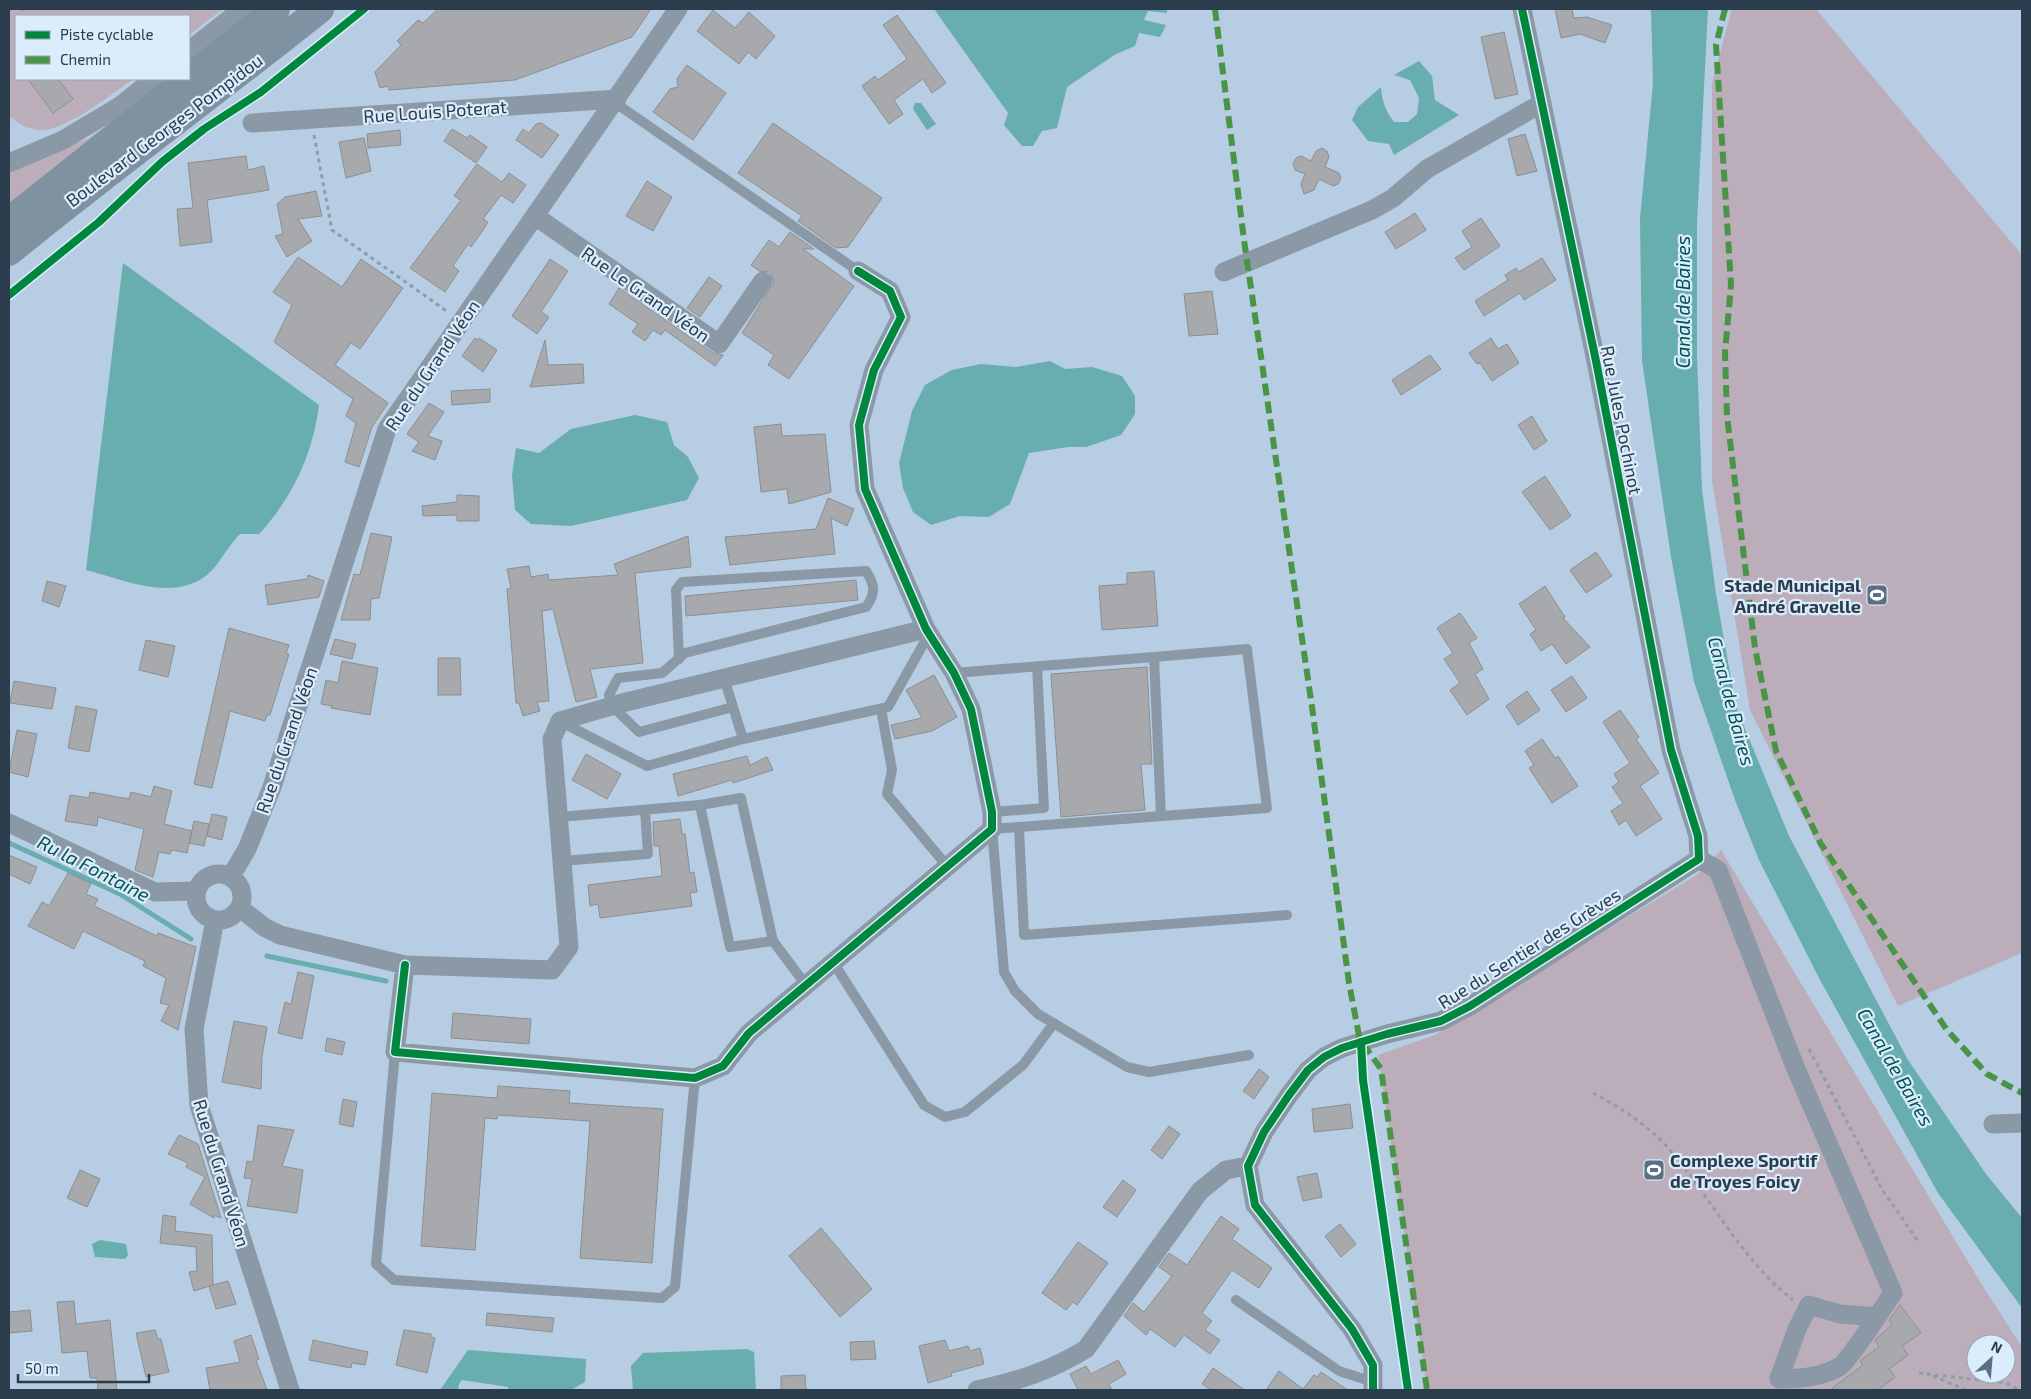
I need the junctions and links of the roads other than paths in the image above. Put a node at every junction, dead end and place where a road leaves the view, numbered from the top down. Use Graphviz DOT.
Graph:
graph roads {
  1 [pos="242,9"];
  2 [pos="276,9"];
  3 [pos="320,9"];
  4 [pos="678,9"];
  5 [pos="1522,9"];
  6 [pos="190,50"];
  7 [pos="190,76"];
  8 [pos="153,80"];
  9 [pos="185,80"];
  10 [pos="616,101"];
  11 [pos="1542,103"];
  12 [pos="252,123"];
  13 [pos="9,163"];
  14 [pos="535,216"];
  15 [pos="9,221"];
  16 [pos="9,252"];
  17 [pos="858,271"];
  18 [pos="1224,272"];
  19 [pos="763,281"];
  20 [pos="927,631"];
  21 [pos="1154,657"];
  22 [pos="679,659"];
  23 [pos="1037,666"];
  24 [pos="954,673"];
  25 [pos="724,678"];
  26 [pos="612,706"];
  27 [pos="733,707"];
  28 [pos="881,709"];
  29 [pos="560,721"];
  30 [pos="743,739"];
  31 [pos="700,805"];
  32 [pos="645,810"];
  33 [pos="1161,816"];
  34 [pos="559,817"];
  35 [pos="992,821"];
  36 [pos="9,823"];
  37 [pos="1019,827"];
  38 [pos="1699,859"];
  39 [pos="562,861"];
  40 [pos="947,866"];
  41 [pos="231,876"];
  42 [pos="196,891"];
  43 [pos="240,908"];
  44 [pos="1287,915"];
  45 [pos="215,920"];
  46 [pos="773,942"];
  47 [pos="833,962"];
  48 [pos="405,965"];
  49 [pos="806,985"];
  50 [pos="1054,1023"];
  51 [pos="395,1052"];
  52 [pos="1249,1054"];
  53 [pos="694,1078"];
  54 [pos="2022,1123"];
  55 [pos="1993,1124"];
  56 [pos="1248,1166"];
  57 [pos="1236,1300"];
  58 [pos="1876,1317"];
  59 [pos="1373,1386"];
  60 [pos="290,1390"];
  61 [pos="977,1390"];
  1 -- 6 [label="street"];
  2 -- 7 [label="main road, Boulevard Georges Pompidou"];
  3 -- 16 [label="main road, Boulevard Georges Pompidou"];
  4 -- 10 [label="street, Rue du Grand Véon"];
  5 -- 11 [label="street, Rue Jules Pochinot"];
  8 -- 13 [label="street"];
  9 -- 15 [label="main road, Boulevard Georges Pompidou"];
  10 -- 12 [label="street, Rue Louis Poterat"];
  10 -- 14 [label="street, Rue du Grand Véon"];
  10 -- 17 [label="lane"];
  11 -- 18 [label="street"];
  11 -- 38 [label="street, Rue Jules Pochinot"];
  14 -- 19 [label="street, Rue Le Grand Véon"];
  14 -- 41 [label="street, Rue du Grand Véon"];
  17 -- 20 [label="street"];
  20 -- 24 [label="street"];
  20 -- 25 [label="street"];
  20 -- 28 [label="lane"];
  21 -- 23 [label="lane"];
  21 -- 33 [label="lane"];
  21 -- 33 [label="lane"];
  22 -- 22 [label="lane"];
  22 -- 26 [label="lane"];
  23 -- 24 [label="lane"];
  23 -- 35 [label="lane"];
  24 -- 35 [label="street"];
  25 -- 26 [label="street"];
  25 -- 27 [label="lane"];
  26 -- 27 [label="lane"];
  26 -- 29 [label="street"];
  27 -- 30 [label="lane"];
  28 -- 30 [label="lane"];
  28 -- 40 [label="lane"];
  29 -- 30 [label="lane"];
  29 -- 34 [label="street"];
  31 -- 32 [label="lane"];
  31 -- 46 [label="lane"];
  31 -- 46 [label="lane"];
  32 -- 34 [label="lane"];
  32 -- 39 [label="lane"];
  33 -- 37 [label="lane"];
  34 -- 39 [label="street"];
  35 -- 37 [label="lane"];
  35 -- 40 [label="street"];
  35 -- 50 [label="lane"];
  36 -- 42 [label="street"];
  37 -- 44 [label="lane"];
  38 -- 56 [label="street, Rue du Sentier des Grèves"];
  38 -- 58 [label="street"];
  39 -- 48 [label="street"];
  40 -- 47 [label="street"];
  41 -- 42 [label="street"];
  41 -- 43 [label="street"];
  42 -- 45 [label="street"];
  43 -- 45 [label="street"];
  43 -- 48 [label="street"];
  45 -- 60 [label="street, Rue du Grand Véon"];
  46 -- 49 [label="lane"];
  47 -- 49 [label="street"];
  47 -- 50 [label="lane"];
  48 -- 51 [label="street"];
  49 -- 53 [label="street"];
  50 -- 52 [label="lane"];
  51 -- 53 [label="street"];
  51 -- 53 [label="lane"];
  54 -- 55 [label="street"];
  56 -- 59 [label="street"];
  56 -- 61 [label="street"];
  57 -- 59 [label="lane"];
  58 -- 58 [label="street"];
}
